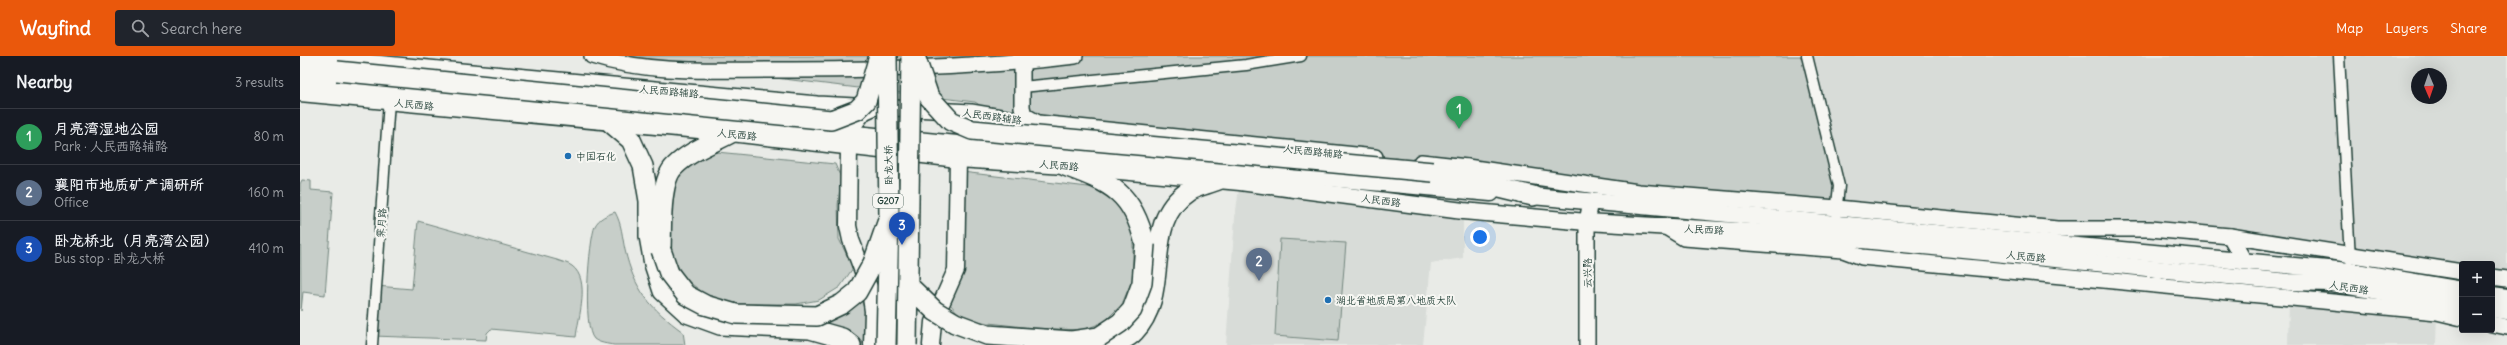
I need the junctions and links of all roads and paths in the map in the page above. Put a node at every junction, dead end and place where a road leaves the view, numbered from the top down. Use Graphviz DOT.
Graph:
graph roads {
  1 [pos="300,56"];
  2 [pos="592,56"];
  3 [pos="879,56"];
  4 [pos="886,56"];
  5 [pos="911,56"];
  6 [pos="915,56"];
  7 [pos="1075,56"];
  8 [pos="1301,56"];
  9 [pos="1807,56"];
  10 [pos="2339,56"];
  11 [pos="1022,62"];
  12 [pos="300,72"];
  13 [pos="300,79"];
  14 [pos="1022,87"];
  15 [pos="300,93"];
  16 [pos="389,102"];
  17 [pos="874,107"];
  18 [pos="1022,107"];
  19 [pos="926,109"];
  20 [pos="996,116"];
  21 [pos="1038,123"];
  22 [pos="611,124"];
  23 [pos="731,133"];
  24 [pos="848,140"];
  25 [pos="968,145"];
  26 [pos="958,159"];
  27 [pos="1065,166"];
  28 [pos="1467,167"];
  29 [pos="1218,180"];
  30 [pos="1533,196"];
  31 [pos="1591,202"];
  32 [pos="1837,208"];
  33 [pos="889,216"];
  34 [pos="1587,222"];
  35 [pos="1835,224"];
  36 [pos="1666,227"];
  37 [pos="2150,229"];
  38 [pos="2230,236"];
  39 [pos="2275,242"];
  40 [pos="2150,253"];
  41 [pos="2350,253"];
  42 [pos="2244,261"];
  43 [pos="2272,264"];
  44 [pos="2350,271"];
  45 [pos="2459,271"];
  46 [pos="2495,277"];
  47 [pos="2507,279"];
  48 [pos="908,285"];
  49 [pos="2459,289"];
  50 [pos="2495,295"];
  51 [pos="2507,297"];
  52 [pos="2459,304"];
  53 [pos="2495,309"];
  54 [pos="2507,311"];
  55 [pos="2459,317"];
  56 [pos="2495,325"];
  57 [pos="2507,327"];
  58 [pos="372,345"];
  59 [pos="851,345"];
  60 [pos="872,345"];
  61 [pos="886,345"];
  62 [pos="907,345"];
  63 [pos="931,345"];
  64 [pos="1113,345"];
  65 [pos="1587,345"];
  1 -- 17 [label="street, 人民西路辅路"];
  2 -- 11 [label="street"];
  3 -- 12 [label="highway, bridge"];
  4 -- 33 [label="highway, 卧龙大桥 / G207, bridge"];
  5 -- 48 [label="highway, 卧龙大桥 / G207, bridge"];
  6 -- 30 [label="highway, bridge"];
  7 -- 11 [label="street"];
  8 -- 14 [label="street"];
  9 -- 32 [label="street"];
  10 -- 41 [label="street"];
  11 -- 14 [label="street, 人民西路辅路"];
  13 -- 24 [label="main road, 人民西路"];
  14 -- 18 [label="street, 人民西路辅路"];
  15 -- 16 [label="main road, 人民西路"];
  16 -- 22 [label="main road, 人民西路"];
  16 -- 58 [label="street, 霁月路"];
  17 -- 19 [label="street, 人民西路辅路"];
  17 -- 24 [label="street"];
  18 -- 20 [label="street"];
  18 -- 21 [label="street, 人民西路辅路"];
  19 -- 20 [label="street, 人民西路辅路"];
  19 -- 25 [label="street"];
  20 -- 21 [label="street, 人民西路辅路"];
  21 -- 28 [label="street, 人民西路辅路"];
  22 -- 23 [label="main road, 人民西路"];
  22 -- 59 [label="highway"];
  23 -- 24 [label="main road, 人民西路"];
  23 -- 33 [label="highway, bridge"];
  24 -- 25 [label="main road, 人民西路"];
  24 -- 26 [label="main road, 人民西路"];
  24 -- 60 [label="main road"];
  25 -- 30 [label="main road, 人民西路"];
  26 -- 27 [label="main road, 人民西路"];
  26 -- 63 [label="main road"];
  27 -- 29 [label="main road, 人民西路"];
  27 -- 48 [label="highway, bridge"];
  28 -- 30 [label="street, 人民西路辅路"];
  28 -- 32 [label="street"];
  29 -- 34 [label="main road, 人民西路"];
  29 -- 64 [label="highway"];
  30 -- 31 [label="main road, 人民西路"];
  31 -- 34 [label="street, 云兴路"];
  31 -- 35 [label="main road, 人民西路"];
  32 -- 35 [label="street"];
  32 -- 37 [label="street"];
  33 -- 61 [label="highway, 卧龙大桥 / G207, bridge"];
  34 -- 36 [label="main road, 人民西路"];
  34 -- 65 [label="street, 云兴路"];
  35 -- 40 [label="main road, 人民西路"];
  36 -- 52 [label="main road, 人民西路"];
  36 -- 55 [label="street"];
  37 -- 38 [label="street"];
  37 -- 40 [label="street"];
  38 -- 39 [label="street"];
  38 -- 42 [label="street"];
  39 -- 41 [label="street"];
  39 -- 43 [label="street"];
  40 -- 42 [label="main road, 人民西路"];
  41 -- 44 [label="street"];
  41 -- 45 [label="street"];
  42 -- 43 [label="main road, 人民西路"];
  43 -- 44 [label="main road, 人民西路"];
  44 -- 49 [label="main road, 人民西路"];
  46 -- 47 [label="street"];
  48 -- 62 [label="highway, 卧龙大桥 / G207, bridge"];
  50 -- 51 [label="main road"];
  53 -- 54 [label="main road"];
  56 -- 57 [label="street"];
}
